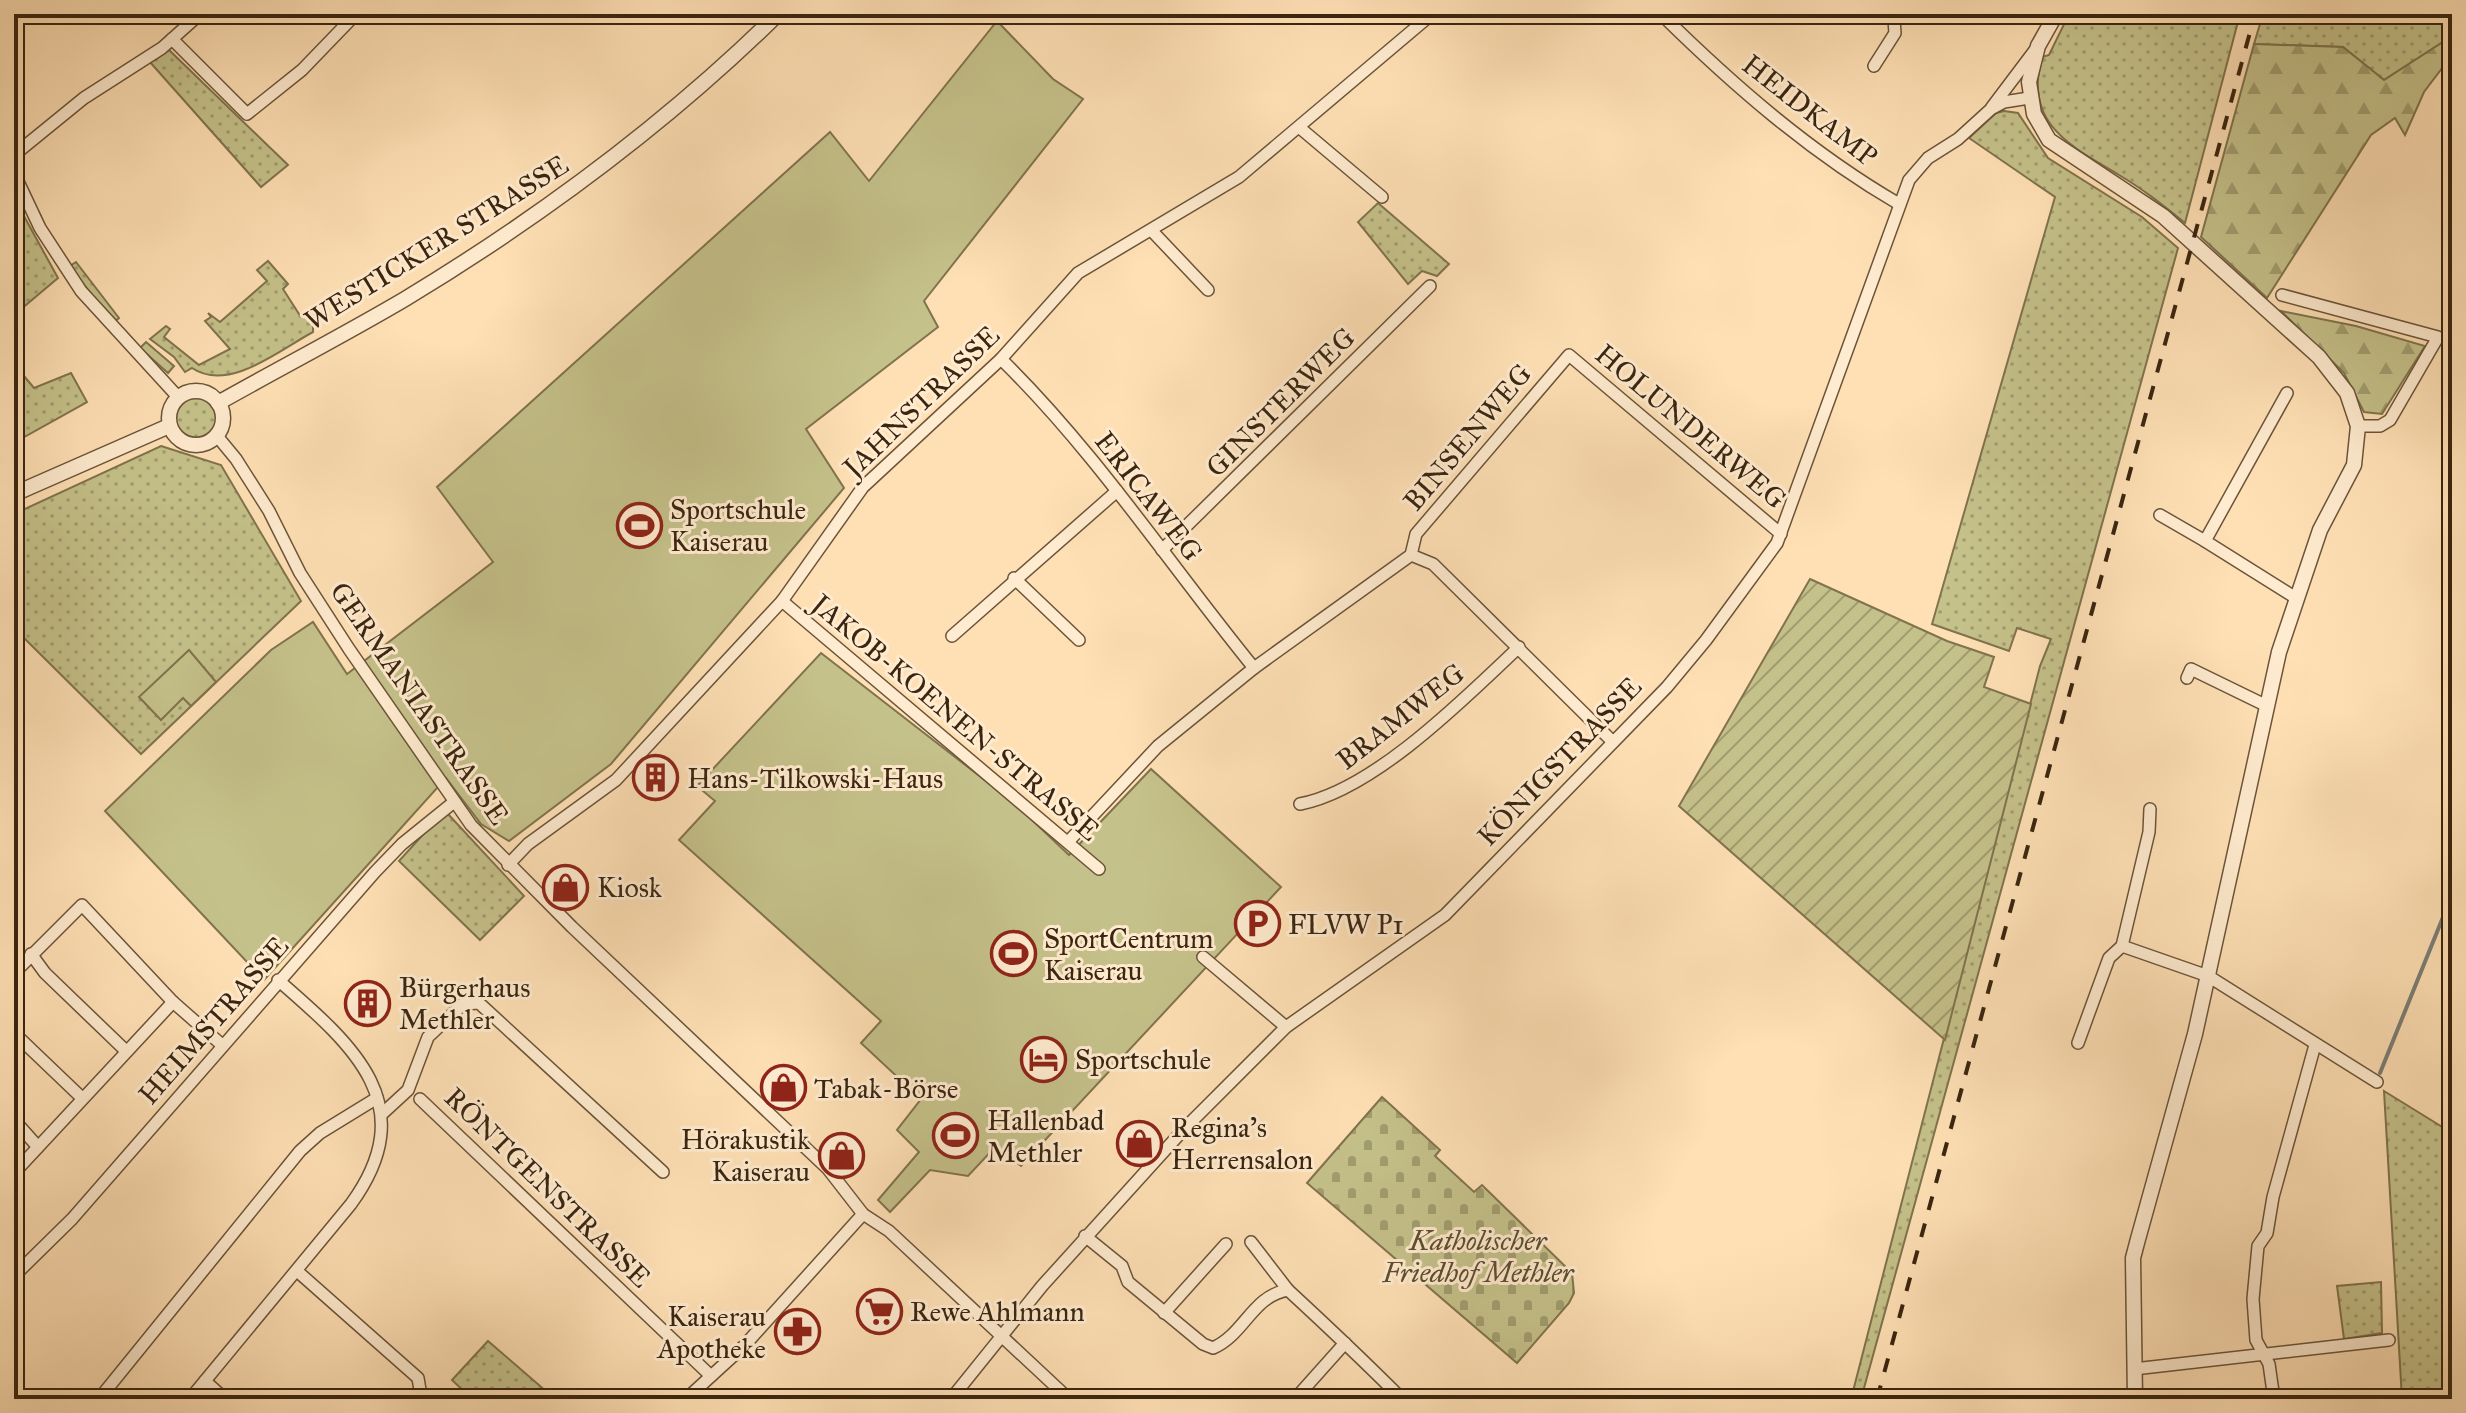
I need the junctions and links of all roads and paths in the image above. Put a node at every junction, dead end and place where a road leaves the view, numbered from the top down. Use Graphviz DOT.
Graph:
graph roads {
  1 [pos="200,14"];
  2 [pos="356,14"];
  3 [pos="778,14"];
  4 [pos="1432,14"];
  5 [pos="1661,14"];
  6 [pos="2056,14"];
  7 [pos="1893,16"];
  8 [pos="172,39"];
  9 [pos="2038,46"];
  10 [pos="1874,66"];
  11 [pos="2029,98"];
  12 [pos="1991,109"];
  13 [pos="1300,128"];
  14 [pos="14,155"];
  15 [pos="14,173"];
  16 [pos="1382,197"];
  17 [pos="1899,204"];
  18 [pos="1152,231"];
  19 [pos="1430,286"];
  20 [pos="1208,290"];
  21 [pos="2282,295"];
  22 [pos="1569,355"];
  23 [pos="1001,359"];
  24 [pos="2287,393"];
  25 [pos="178,397"];
  26 [pos="218,403"];
  27 [pos="169,426"];
  28 [pos="2358,426"];
  29 [pos="217,436"];
  30 [pos="1117,491"];
  31 [pos="14,494"];
  32 [pos="2160,515"];
  33 [pos="1781,534"];
  34 [pos="2205,541"];
  35 [pos="1162,550"];
  36 [pos="1411,555"];
  37 [pos="1014,578"];
  38 [pos="2296,598"];
  39 [pos="782,601"];
  40 [pos="952,636"];
  41 [pos="1079,640"];
  42 [pos="1519,647"];
  43 [pos="1254,668"];
  44 [pos="2187,678"];
  45 [pos="2267,706"];
  46 [pos="1613,742"];
  47 [pos="454,802"];
  48 [pos="1300,804"];
  49 [pos="2150,809"];
  50 [pos="1068,842"];
  51 [pos="508,865"];
  52 [pos="1099,869"];
  53 [pos="2122,946"];
  54 [pos="31,954"];
  55 [pos="1203,957"];
  56 [pos="14,973"];
  57 [pos="2208,976"];
  58 [pos="278,980"];
  59 [pos="173,1002"];
  60 [pos="1286,1027"];
  61 [pos="14,1033"];
  62 [pos="2078,1043"];
  63 [pos="222,1045"];
  64 [pos="2315,1045"];
  65 [pos="126,1051"];
  66 [pos="2377,1082"];
  67 [pos="82,1098"];
  68 [pos="377,1098"];
  69 [pos="420,1099"];
  70 [pos="383,1113"];
  71 [pos="14,1120"];
  72 [pos="38,1147"];
  73 [pos="663,1172"];
  74 [pos="14,1173"];
  75 [pos="863,1214"];
  76 [pos="1085,1236"];
  77 [pos="1251,1242"];
  78 [pos="1226,1244"];
  79 [pos="297,1271"];
  80 [pos="14,1276"];
  81 [pos="1288,1290"];
  82 [pos="1164,1313"];
  83 [pos="1000,1335"];
  84 [pos="2389,1340"];
  85 [pos="1345,1343"];
  86 [pos="2262,1352"];
  87 [pos="2134,1369"];
  88 [pos="711,1376"];
  89 [pos="205,1381"];
  90 [pos="99,1399"];
  91 [pos="190,1399"];
  92 [pos="225,1399"];
  93 [pos="412,1399"];
  94 [pos="686,1399"];
  95 [pos="951,1399"];
  96 [pos="1069,1399"];
  97 [pos="1295,1399"];
  98 [pos="1402,1399"];
  99 [pos="2135,1399"];
  100 [pos="2274,1399"];
  1 -- 8 [label="street"];
  2 -- 8 [label="street"];
  3 -- 26 [label="street, WESTICKER STRASSE"];
  4 -- 13 [label="street, JAHNSTRASSE"];
  5 -- 17 [label="street, HEIDKAMP"];
  6 -- 9 [label="street, KÖNIGSTRASSE"];
  7 -- 10 [label="street"];
  8 -- 14 [label="street"];
  9 -- 11 [label="street, KÖNIGSTRASSE"];
  9 -- 12 [label="street, KÖNIGSTRASSE"];
  11 -- 12 [label="street, KÖNIGSTRASSE"];
  11 -- 28 [label="street"];
  12 -- 17 [label="street, KÖNIGSTRASSE"];
  13 -- 16 [label="street"];
  13 -- 18 [label="street, JAHNSTRASSE"];
  15 -- 25 [label="street"];
  17 -- 33 [label="street, KÖNIGSTRASSE"];
  18 -- 20 [label="street"];
  18 -- 23 [label="street, JAHNSTRASSE"];
  19 -- 35 [label="street, GINSTERWEG"];
  21 -- 28 [label="street"];
  22 -- 33 [label="street, HOLUNDERWEG"];
  22 -- 36 [label="street, BINSENWEG"];
  23 -- 30 [label="street, ERICAWEG"];
  23 -- 39 [label="street, JAHNSTRASSE"];
  24 -- 34 [label="street"];
  25 -- 26 [label="street"];
  25 -- 27 [label="street"];
  26 -- 29 [label="street"];
  27 -- 29 [label="street"];
  27 -- 31 [label="street"];
  28 -- 38 [label="street"];
  29 -- 47 [label="street, GERMANIASTRASSE"];
  30 -- 35 [label="street, ERICAWEG"];
  30 -- 37 [label="street"];
  32 -- 34 [label="street"];
  33 -- 46 [label="street, KÖNIGSTRASSE"];
  34 -- 38 [label="street"];
  35 -- 43 [label="street, ERICAWEG"];
  36 -- 42 [label="street"];
  36 -- 43 [label="street"];
  37 -- 40 [label="street"];
  37 -- 41 [label="street"];
  38 -- 45 [label="street"];
  39 -- 50 [label="street, JAKOB-KOENEN-STRASSE"];
  39 -- 51 [label="street, JAHNSTRASSE"];
  42 -- 46 [label="street"];
  42 -- 48 [label="street, BRAMWEG"];
  43 -- 50 [label="street"];
  44 -- 45 [label="street"];
  45 -- 57 [label="street"];
  46 -- 60 [label="street, KÖNIGSTRASSE"];
  47 -- 51 [label="street, GERMANIASTRASSE"];
  47 -- 58 [label="street, HEIMSTRASSE"];
  49 -- 53 [label="street"];
  50 -- 52 [label="street, JAKOB-KOENEN-STRASSE"];
  51 -- 75 [label="street, GERMANIASTRASSE"];
  53 -- 57 [label="street"];
  53 -- 62 [label="street"];
  54 -- 56 [label="street"];
  54 -- 59 [label="street"];
  54 -- 65 [label="street"];
  55 -- 60 [label="street"];
  57 -- 64 [label="street"];
  57 -- 87 [label="street"];
  58 -- 63 [label="street, HEIMSTRASSE"];
  58 -- 68 [label="street"];
  59 -- 63 [label="street"];
  59 -- 65 [label="street"];
  60 -- 76 [label="street, KÖNIGSTRASSE"];
  61 -- 67 [label="street"];
  63 -- 80 [label="street, HEIMSTRASSE"];
  64 -- 66 [label="street"];
  64 -- 86 [label="street"];
  65 -- 67 [label="street"];
  67 -- 72 [label="street"];
  68 -- 70 [label="street"];
  68 -- 90 [label="street"];
  69 -- 88 [label="street, RÖNTGENSTRASSE"];
  70 -- 73 [label="street"];
  70 -- 79 [label="street"];
  71 -- 72 [label="street"];
  72 -- 74 [label="street"];
  75 -- 83 [label="street, GERMANIASTRASSE"];
  75 -- 88 [label="street"];
  76 -- 82 [label="street"];
  76 -- 83 [label="street, KÖNIGSTRASSE"];
  77 -- 81 [label="street"];
  78 -- 82 [label="street"];
  79 -- 89 [label="street"];
  79 -- 93 [label="street"];
  81 -- 82 [label="street"];
  81 -- 85 [label="street"];
  83 -- 95 [label="street, KÖNIGSTRASSE"];
  83 -- 96 [label="street, GERMANIASTRASSE"];
  84 -- 86 [label="street"];
  85 -- 97 [label="street"];
  85 -- 98 [label="street"];
  86 -- 87 [label="street"];
  86 -- 100 [label="street"];
  87 -- 99 [label="street"];
  88 -- 94 [label="street"];
  89 -- 91 [label="street"];
  89 -- 92 [label="street"];
}
